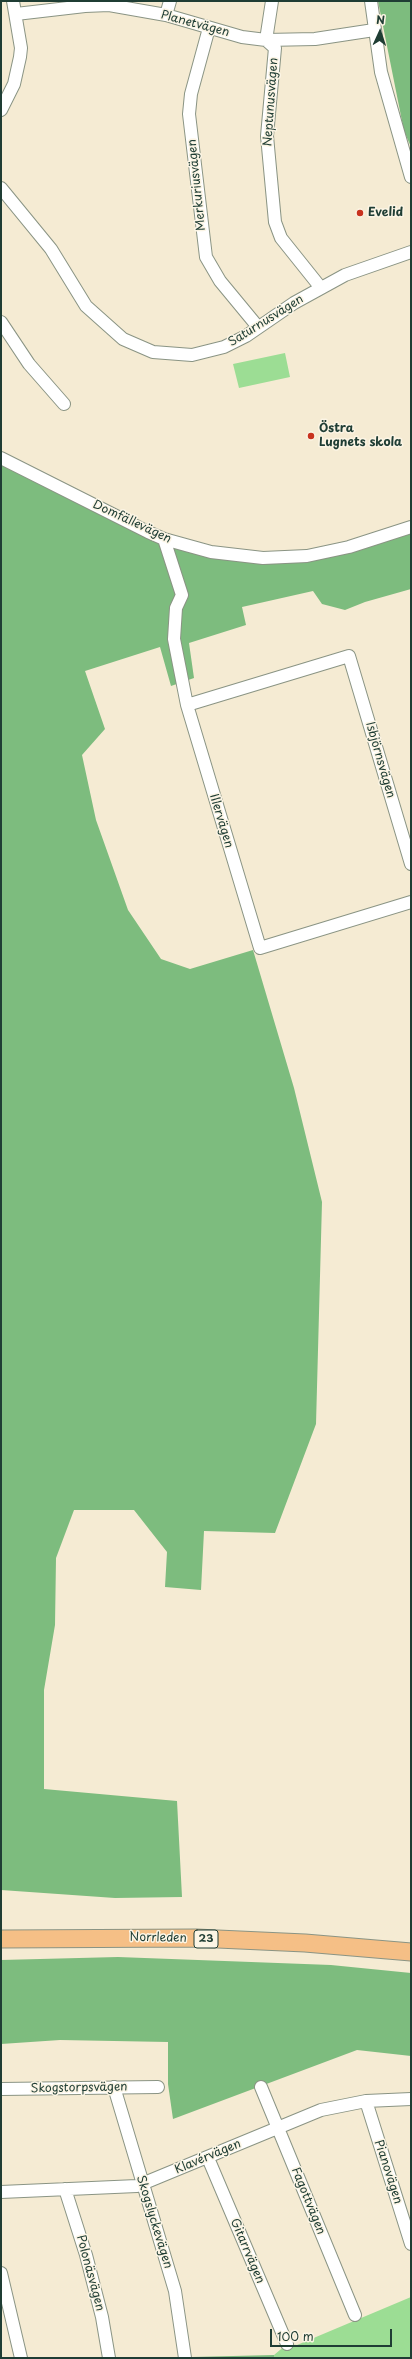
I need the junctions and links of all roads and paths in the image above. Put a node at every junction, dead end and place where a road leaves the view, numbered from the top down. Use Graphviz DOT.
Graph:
graph roads {
  1 [pos="14,1"];
  2 [pos="170,1"];
  3 [pos="272,1"];
  4 [pos="371,1"];
  5 [pos="16,14"];
  6 [pos="166,15"];
  7 [pos="209,28"];
  8 [pos="374,30"];
  9 [pos="266,40"];
  10 [pos="1,110"];
  11 [pos="411,177"];
  12 [pos="1,188"];
  13 [pos="410,253"];
  14 [pos="321,288"];
  15 [pos="1,322"];
  16 [pos="258,327"];
  17 [pos="64,404"];
  18 [pos="1,458"];
  19 [pos="411,526"];
  20 [pos="164,539"];
  21 [pos="186,705"];
  22 [pos="411,864"];
  23 [pos="411,902"];
  24 [pos="1,1939"];
  25 [pos="1,1947"];
  26 [pos="411,1952"];
  27 [pos="411,1960"];
  28 [pos="114,2087"];
  29 [pos="158,2087"];
  30 [pos="261,2087"];
  31 [pos="1,2089"];
  32 [pos="411,2099"];
  33 [pos="366,2101"];
  34 [pos="278,2126"];
  35 [pos="208,2158"];
  36 [pos="143,2184"];
  37 [pos="65,2189"];
  38 [pos="1,2192"];
  39 [pos="411,2244"];
  40 [pos="1,2273"];
  41 [pos="355,2315"];
  42 [pos="287,2344"];
  43 [pos="21,2358"];
  44 [pos="109,2358"];
  45 [pos="185,2358"];
  1 -- 5 [label="street"];
  2 -- 6 [label="street"];
  3 -- 9 [label="street, Neptunusvägen"];
  4 -- 8 [label="street"];
  5 -- 6 [label="street, Planetvägen"];
  5 -- 10 [label="street"];
  6 -- 7 [label="street, Planetvägen"];
  7 -- 9 [label="street, Planetvägen"];
  7 -- 16 [label="street, Merkuriusvägen"];
  8 -- 9 [label="street, Planetvägen"];
  8 -- 11 [label="street"];
  9 -- 14 [label="street, Neptunusvägen"];
  12 -- 16 [label="street, Saturnusvägen"];
  13 -- 14 [label="street, Saturnusvägen"];
  14 -- 16 [label="street, Saturnusvägen"];
  15 -- 17 [label="street"];
  18 -- 20 [label="street, Domfällevägen"];
  19 -- 20 [label="street, Domfällevägen"];
  20 -- 21 [label="street"];
  21 -- 22 [label="street, Isbjörnsvägen"];
  21 -- 23 [label="street, Illervägen"];
  24 -- 26 [label="highway, Norrleden / 23"];
  25 -- 27 [label="highway, Norrleden / 23"];
  28 -- 29 [label="street, Skogstorpsvägen"];
  28 -- 31 [label="street, Skogstorpsvägen"];
  28 -- 36 [label="street, Skogslyckevägen"];
  30 -- 34 [label="street, Fagottvägen"];
  32 -- 33 [label="street, Klavérvägen"];
  33 -- 34 [label="street, Klavérvägen"];
  33 -- 39 [label="street, Pianovägen"];
  34 -- 35 [label="street, Klavérvägen"];
  34 -- 41 [label="street, Fagottvägen"];
  35 -- 36 [label="street, Klavérvägen"];
  35 -- 42 [label="street, Gitarrvägen"];
  36 -- 37 [label="street, Klavérvägen"];
  36 -- 45 [label="street, Skogslyckevägen"];
  37 -- 38 [label="street, Klavérvägen"];
  37 -- 44 [label="street, Polonäsvägen"];
  40 -- 43 [label="street"];
}
